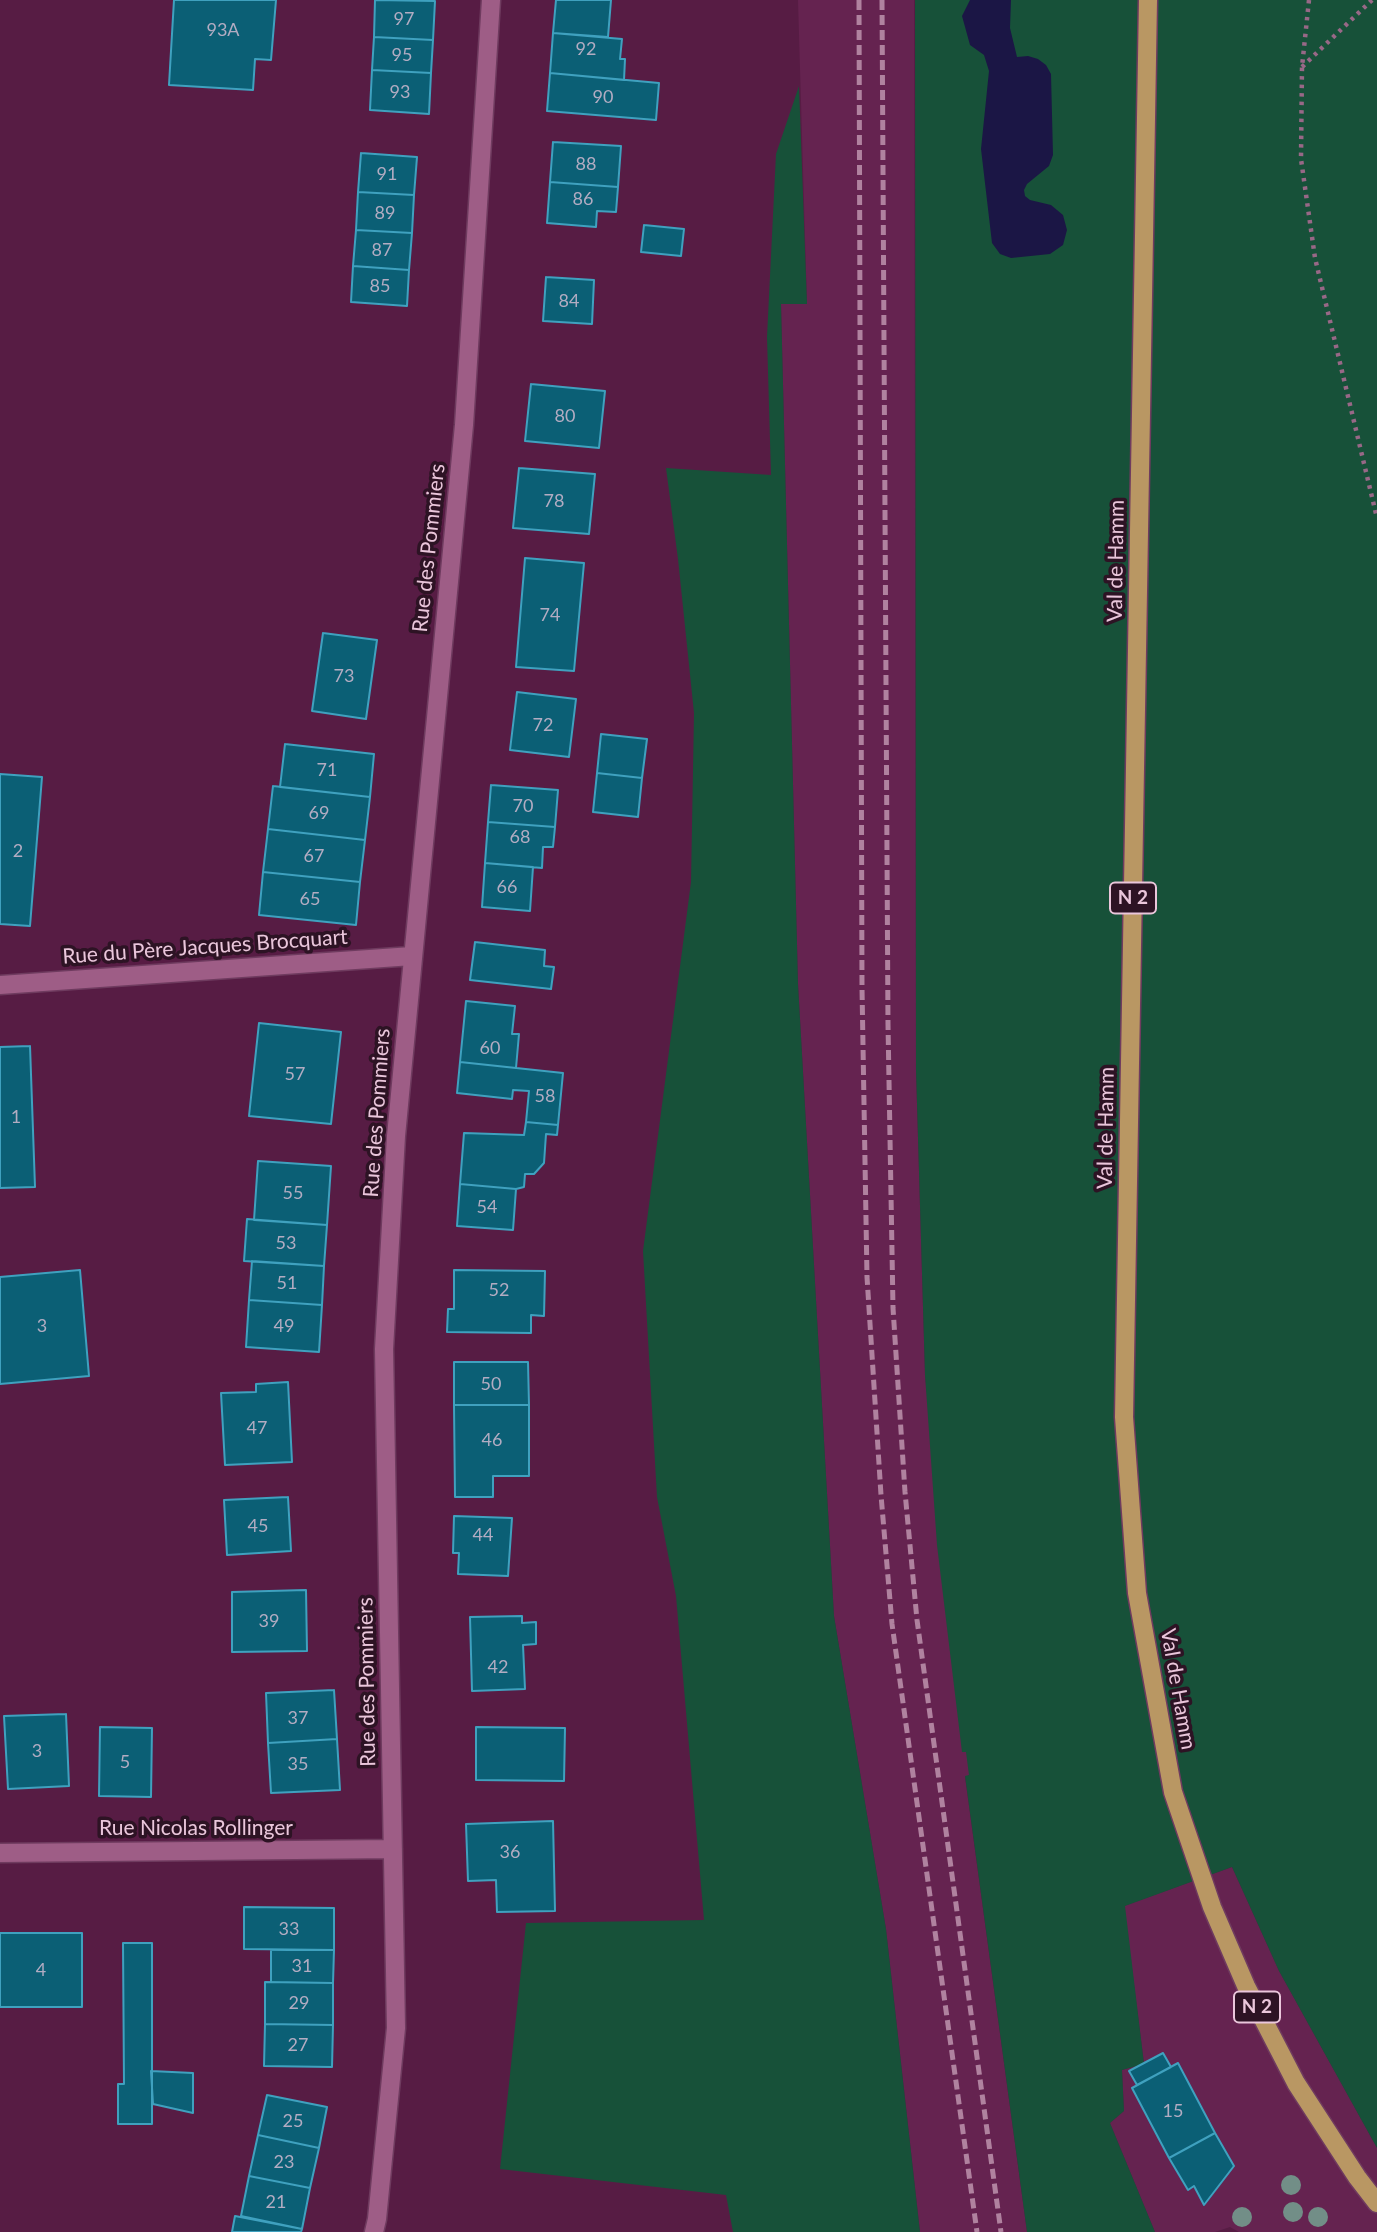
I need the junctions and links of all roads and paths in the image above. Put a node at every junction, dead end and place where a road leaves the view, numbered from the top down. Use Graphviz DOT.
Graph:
graph roads {
  1 [pos="491,0"];
  2 [pos="1148,0"];
  3 [pos="1309,0"];
  4 [pos="1372,0"];
  5 [pos="1303,67"];
  6 [pos="1377,518"];
  7 [pos="412,956"];
  8 [pos="0,985"];
  9 [pos="393,1849"];
  10 [pos="0,1853"];
  11 [pos="1377,2203"];
  12 [pos="374,2232"];
  1 -- 7 [label="street, Rue des Pommiers"];
  2 -- 11 [label="main road, Val de Hamm / N 2"];
  3 -- 5 [label="path"];
  4 -- 5 [label="path"];
  5 -- 6 [label="path"];
  7 -- 8 [label="street, Rue du Père Jacques Brocquart"];
  7 -- 9 [label="street, Rue des Pommiers"];
  9 -- 10 [label="street, Rue Nicolas Rollinger"];
  9 -- 12 [label="street, Rue des Pommiers"];
}
